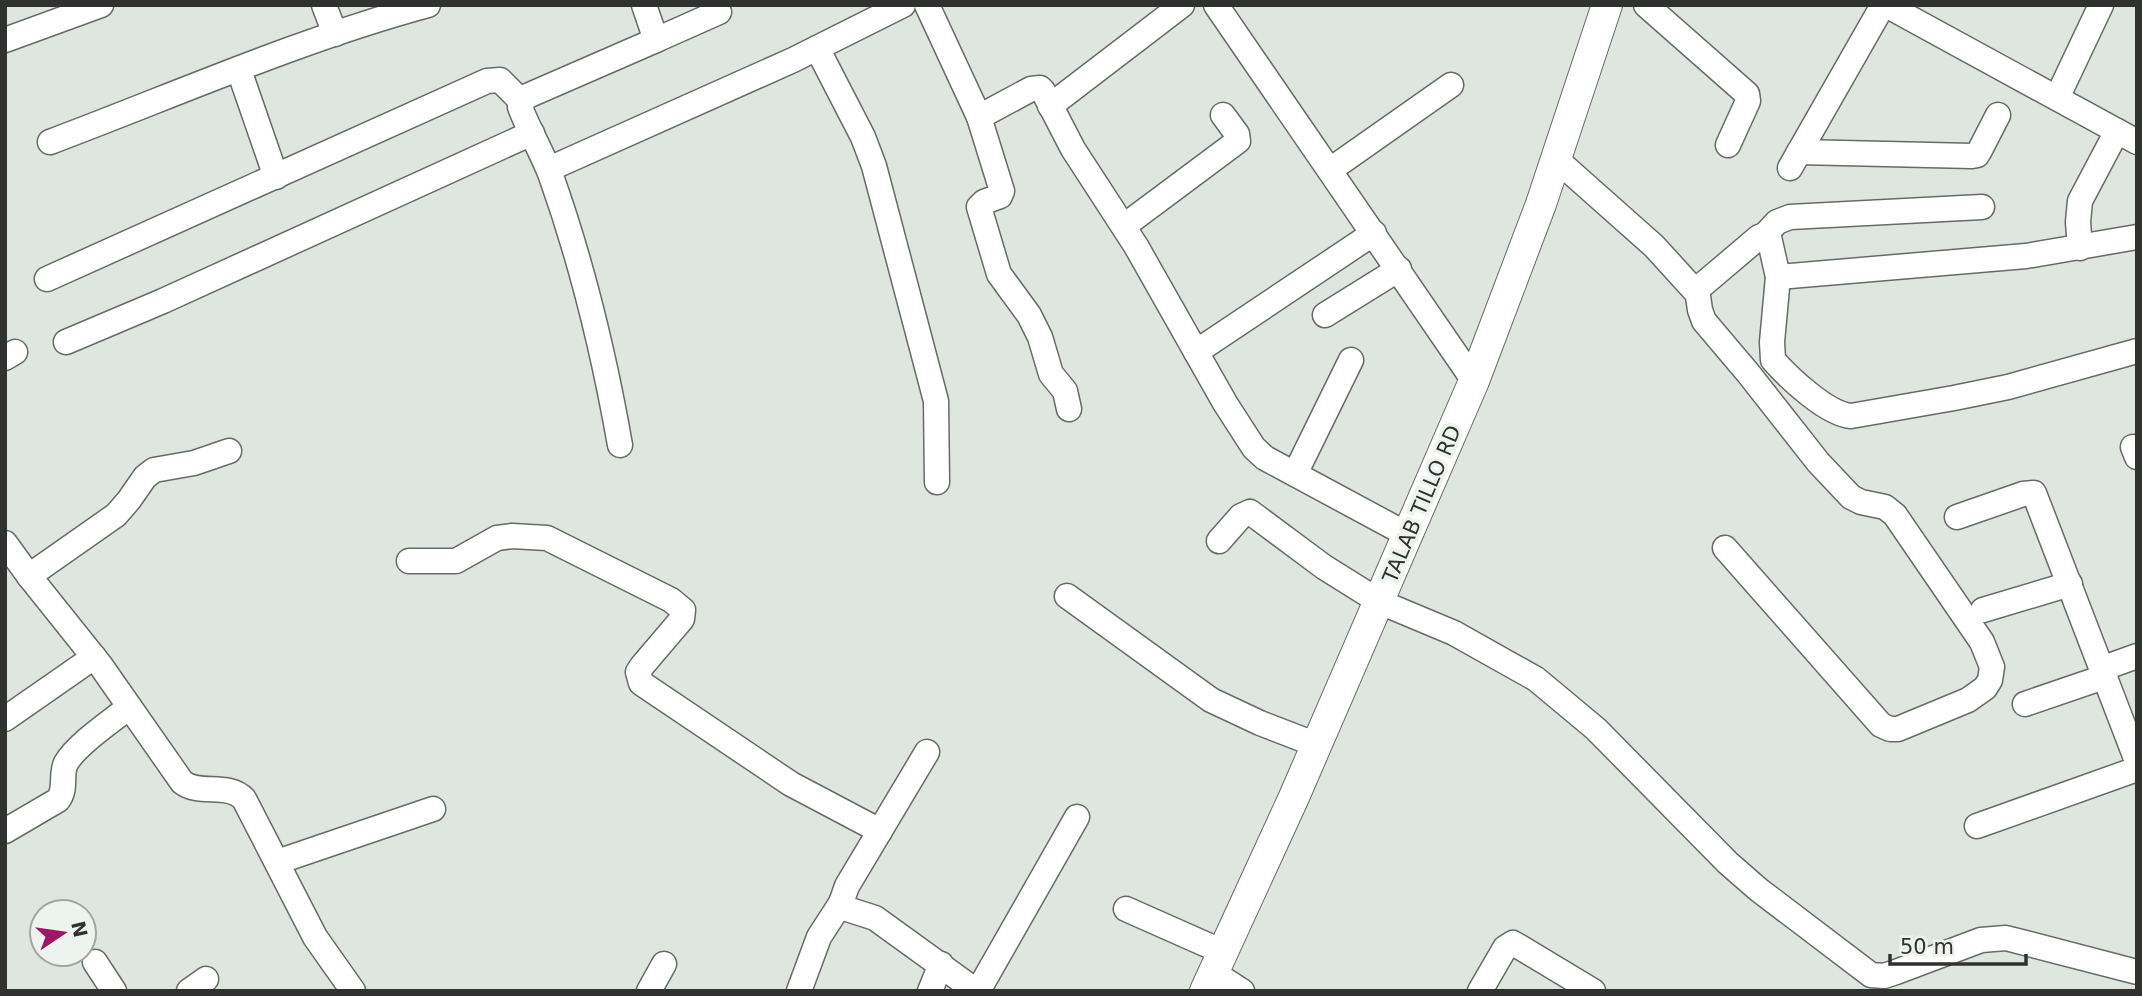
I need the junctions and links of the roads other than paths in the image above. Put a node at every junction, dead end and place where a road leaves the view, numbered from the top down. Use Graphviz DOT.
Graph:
graph roads {
  1 [pos="101,5"];
  2 [pos="324,5"];
  3 [pos="428,5"];
  4 [pos="644,5"];
  5 [pos="903,5"];
  6 [pos="927,5"];
  7 [pos="1182,5"];
  8 [pos="1216,5"];
  9 [pos="1607,5"];
  10 [pos="1646,5"];
  11 [pos="1884,5"];
  12 [pos="2101,5"];
  13 [pos="719,12"];
  14 [pos="873,12"];
  15 [pos="335,34"];
  16 [pos="5,40"];
  17 [pos="656,40"];
  18 [pos="817,48"];
  19 [pos="239,70"];
  20 [pos="1451,85"];
  21 [pos="2057,97"];
  22 [pos="521,101"];
  23 [pos="1050,106"];
  24 [pos="1998,115"];
  25 [pos="1223,116"];
  26 [pos="979,117"];
  27 [pos="532,133"];
  28 [pos="2127,137"];
  29 [pos="50,142"];
  30 [pos="1728,145"];
  31 [pos="1556,159"];
  32 [pos="549,170"];
  33 [pos="1330,170"];
  34 [pos="276,177"];
  35 [pos="1982,207"];
  36 [pos="1124,226"];
  37 [pos="1374,233"];
  38 [pos="1765,235"];
  39 [pos="2137,237"];
  40 [pos="2080,248"];
  41 [pos="1399,269"];
  42 [pos="1778,277"];
  43 [pos="47,279"];
  44 [pos="1697,289"];
  45 [pos="1325,315"];
  46 [pos="66,342"];
  47 [pos="2137,351"];
  48 [pos="1196,352"];
  49 [pos="1351,360"];
  50 [pos="1474,381"];
  51 [pos="1069,409"];
  52 [pos="620,445"];
  53 [pos="229,451"];
  54 [pos="1295,474"];
  55 [pos="937,482"];
  56 [pos="1957,517"];
  57 [pos="1408,535"];
  58 [pos="1220,541"];
  59 [pos="5,543"];
  60 [pos="1725,548"];
  61 [pos="409,561"];
  62 [pos="29,576"];
  63 [pos="2070,584"];
  64 [pos="1067,596"];
  65 [pos="1380,602"];
  66 [pos="1983,610"];
  67 [pos="2137,656"];
  68 [pos="94,657"];
  69 [pos="2103,673"];
  70 [pos="2025,704"];
  71 [pos="129,707"];
  72 [pos="5,719"];
  73 [pos="1317,745"];
  74 [pos="927,752"];
  75 [pos="2137,761"];
  76 [pos="2137,769"];
  77 [pos="433,809"];
  78 [pos="1077,817"];
  79 [pos="1977,826"];
  80 [pos="5,831"];
  81 [pos="880,831"];
  82 [pos="277,862"];
  83 [pos="841,903"];
  84 [pos="1126,908"];
  85 [pos="664,964"];
  86 [pos="941,964"];
  87 [pos="98,967"];
  88 [pos="1214,972"];
  89 [pos="2137,972"];
  90 [pos="1908,982"];
  91 [pos="114,991"];
  92 [pos="353,991"];
  93 [pos="649,991"];
  94 [pos="799,991"];
  95 [pos="930,991"];
  96 [pos="977,991"];
  97 [pos="1242,991"];
  98 [pos="1480,991"];
  99 [pos="1593,991"];
  1 -- 16 [label="street"];
  2 -- 15 [label="street"];
  3 -- 15 [label="street"];
  4 -- 17 [label="street"];
  5 -- 14 [label="street"];
  6 -- 26 [label="street"];
  7 -- 23 [label="street"];
  8 -- 33 [label="street"];
  9 -- 31 [label="main road, TALAB TILLO RD"];
  10 -- 30 [label="street"];
  11 -- 21 [label="street"];
  11 -- 24 [label="street"];
  12 -- 21 [label="street"];
  13 -- 17 [label="street"];
  14 -- 18 [label="street"];
  15 -- 19 [label="street"];
  17 -- 22 [label="street"];
  18 -- 32 [label="street"];
  18 -- 55 [label="street"];
  19 -- 29 [label="street"];
  19 -- 34 [label="street"];
  20 -- 33 [label="street"];
  21 -- 28 [label="street"];
  22 -- 27 [label="street"];
  22 -- 34 [label="street"];
  23 -- 26 [label="street"];
  23 -- 36 [label="street"];
  25 -- 36 [label="street"];
  26 -- 51 [label="street"];
  27 -- 32 [label="street"];
  27 -- 46 [label="street"];
  28 -- 40 [label="street"];
  31 -- 44 [label="street"];
  31 -- 50 [label="main road, TALAB TILLO RD"];
  32 -- 52 [label="street"];
  33 -- 37 [label="street"];
  34 -- 43 [label="street"];
  35 -- 38 [label="street"];
  36 -- 48 [label="street"];
  37 -- 41 [label="street"];
  37 -- 48 [label="street"];
  38 -- 42 [label="street"];
  38 -- 44 [label="street"];
  39 -- 40 [label="street"];
  40 -- 42 [label="street"];
  41 -- 45 [label="street"];
  41 -- 50 [label="street"];
  42 -- 47 [label="street"];
  44 -- 60 [label="street"];
  48 -- 54 [label="street"];
  49 -- 54 [label="street"];
  50 -- 57 [label="main road, TALAB TILLO RD"];
  53 -- 62 [label="street"];
  54 -- 57 [label="street"];
  56 -- 63 [label="street"];
  57 -- 65 [label="main road, TALAB TILLO RD"];
  58 -- 65 [label="street"];
  59 -- 62 [label="street"];
  61 -- 81 [label="street"];
  62 -- 68 [label="street"];
  63 -- 66 [label="street"];
  63 -- 69 [label="street"];
  64 -- 73 [label="street"];
  65 -- 73 [label="main road, TALAB TILLO RD"];
  65 -- 90 [label="street"];
  67 -- 69 [label="street"];
  68 -- 71 [label="street"];
  68 -- 72 [label="street"];
  69 -- 70 [label="street"];
  69 -- 75 [label="street"];
  71 -- 80 [label="street"];
  71 -- 82 [label="street"];
  73 -- 88 [label="main road, TALAB TILLO RD"];
  74 -- 81 [label="street"];
  76 -- 79 [label="street"];
  77 -- 82 [label="street"];
  78 -- 96 [label="street"];
  81 -- 83 [label="street"];
  82 -- 92 [label="street"];
  83 -- 86 [label="street"];
  83 -- 94 [label="street"];
  84 -- 88 [label="street"];
  85 -- 93 [label="street"];
  86 -- 95 [label="street"];
  86 -- 96 [label="street"];
  87 -- 91 [label="street"];
  88 -- 97 [label="street"];
  89 -- 90 [label="street"];
  98 -- 99 [label="street"];
}
